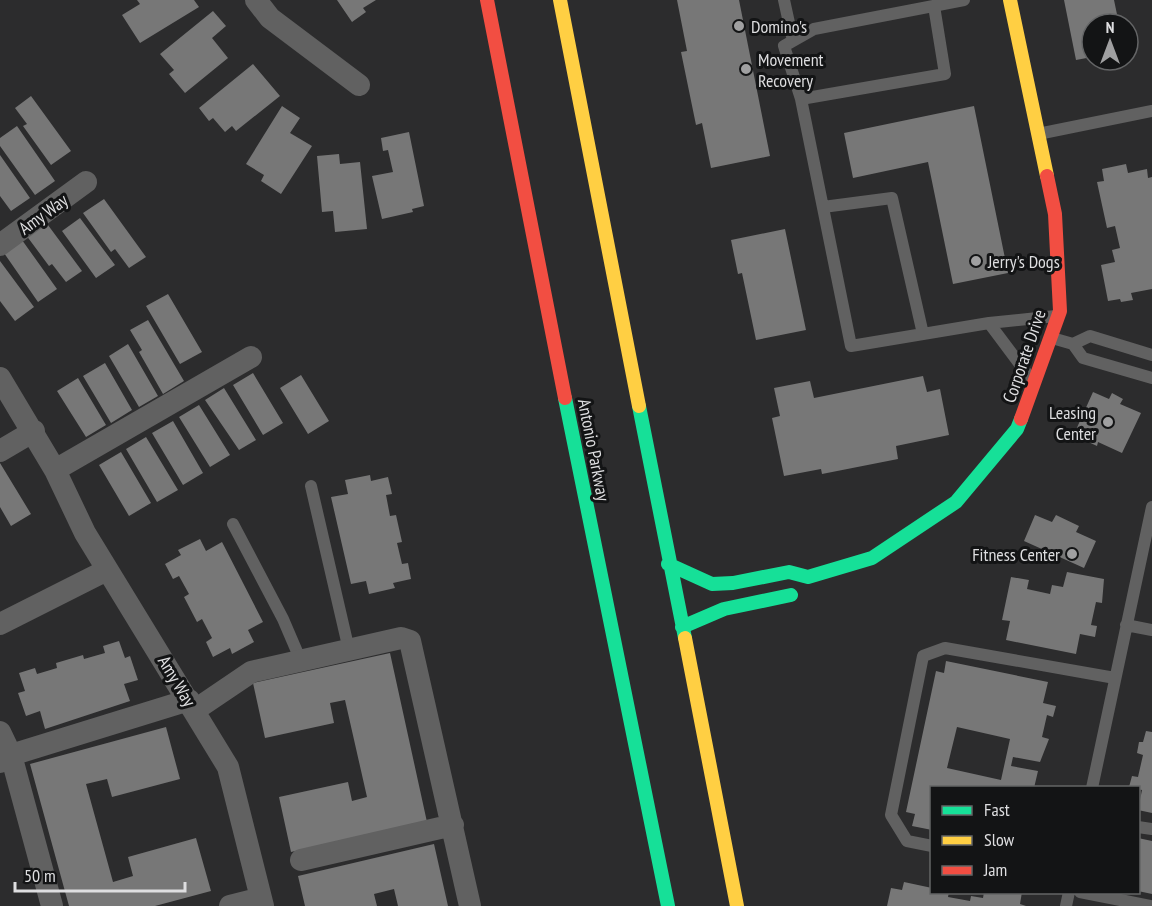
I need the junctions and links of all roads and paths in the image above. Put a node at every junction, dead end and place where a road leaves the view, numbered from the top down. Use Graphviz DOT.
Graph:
graph roads {
  1 [pos="256,0"];
  2 [pos="487,0"];
  3 [pos="560,0"];
  4 [pos="784,0"];
  5 [pos="964,0"];
  6 [pos="1010,0"];
  7 [pos="933,6"];
  8 [pos="793,41"];
  9 [pos="359,85"];
  10 [pos="801,99"];
  11 [pos="1152,111"];
  12 [pos="1038,134"];
  13 [pos="86,182"];
  14 [pos="823,207"];
  15 [pos="0,245"];
  16 [pos="1059,316"];
  17 [pos="989,323"];
  18 [pos="922,334"];
  19 [pos="1052,338"];
  20 [pos="1073,344"];
  21 [pos="1152,355"];
  22 [pos="251,357"];
  23 [pos="0,378"];
  24 [pos="1152,378"];
  25 [pos="1035,384"];
  26 [pos="34,431"];
  27 [pos="0,451"];
  28 [pos="56,470"];
  29 [pos="311,486"];
  30 [pos="1152,507"];
  31 [pos="233,524"];
  32 [pos="668,564"];
  33 [pos="107,570"];
  34 [pos="808,577"];
  35 [pos="0,624"];
  36 [pos="1126,625"];
  37 [pos="682,627"];
  38 [pos="1152,630"];
  39 [pos="349,650"];
  40 [pos="301,660"];
  41 [pos="1115,678"];
  42 [pos="192,705"];
  43 [pos="0,732"];
  44 [pos="6,758"];
  45 [pos="1092,786"];
  46 [pos="453,825"];
  47 [pos="930,846"];
  48 [pos="301,860"];
  49 [pos="1090,894"];
  50 [pos="262,902"];
  51 [pos="52,906"];
  52 [pos="230,906"];
  53 [pos="470,906"];
  54 [pos="668,906"];
  55 [pos="737,906"];
  56 [pos="1150,906"];
  1 -- 9 [label="street"];
  2 -- 54 [label="main road, Antonio Parkway"];
  3 -- 32 [label="main road"];
  4 -- 8 [label="lane"];
  5 -- 7 [label="lane"];
  6 -- 12 [label="main road, Corporate Drive"];
  7 -- 8 [label="lane"];
  7 -- 10 [label="lane"];
  8 -- 10 [label="lane"];
  10 -- 14 [label="lane"];
  11 -- 12 [label="lane"];
  12 -- 16 [label="main road, Corporate Drive"];
  13 -- 15 [label="street, Amy Way"];
  14 -- 18 [label="lane"];
  14 -- 18 [label="lane"];
  16 -- 17 [label="lane"];
  16 -- 19 [label="main road, Corporate Drive"];
  17 -- 18 [label="lane"];
  17 -- 25 [label="lane"];
  19 -- 20 [label="lane"];
  19 -- 25 [label="main road, Corporate Drive"];
  20 -- 21 [label="lane"];
  20 -- 24 [label="lane"];
  22 -- 28 [label="street"];
  23 -- 26 [label="street, Amy Way"];
  25 -- 34 [label="main road, Corporate Drive"];
  26 -- 27 [label="street"];
  26 -- 28 [label="street, Amy Way"];
  28 -- 33 [label="street, Amy Way"];
  29 -- 39 [label="lane"];
  30 -- 36 [label="lane"];
  31 -- 40 [label="lane"];
  32 -- 34 [label="main road, Corporate Drive"];
  32 -- 37 [label="main road"];
  33 -- 35 [label="street"];
  33 -- 42 [label="street, Amy Way"];
  34 -- 37 [label="main road, Corporate Drive"];
  36 -- 38 [label="lane"];
  36 -- 41 [label="lane"];
  37 -- 55 [label="main road"];
  39 -- 40 [label="street"];
  39 -- 46 [label="street"];
  40 -- 42 [label="street"];
  41 -- 45 [label="lane"];
  41 -- 47 [label="lane"];
  42 -- 44 [label="street"];
  42 -- 50 [label="street, Amy Way"];
  43 -- 44 [label="street"];
  44 -- 51 [label="street"];
  46 -- 48 [label="street"];
  46 -- 53 [label="street"];
  49 -- 56 [label="lane"];
  50 -- 52 [label="street"];
}
